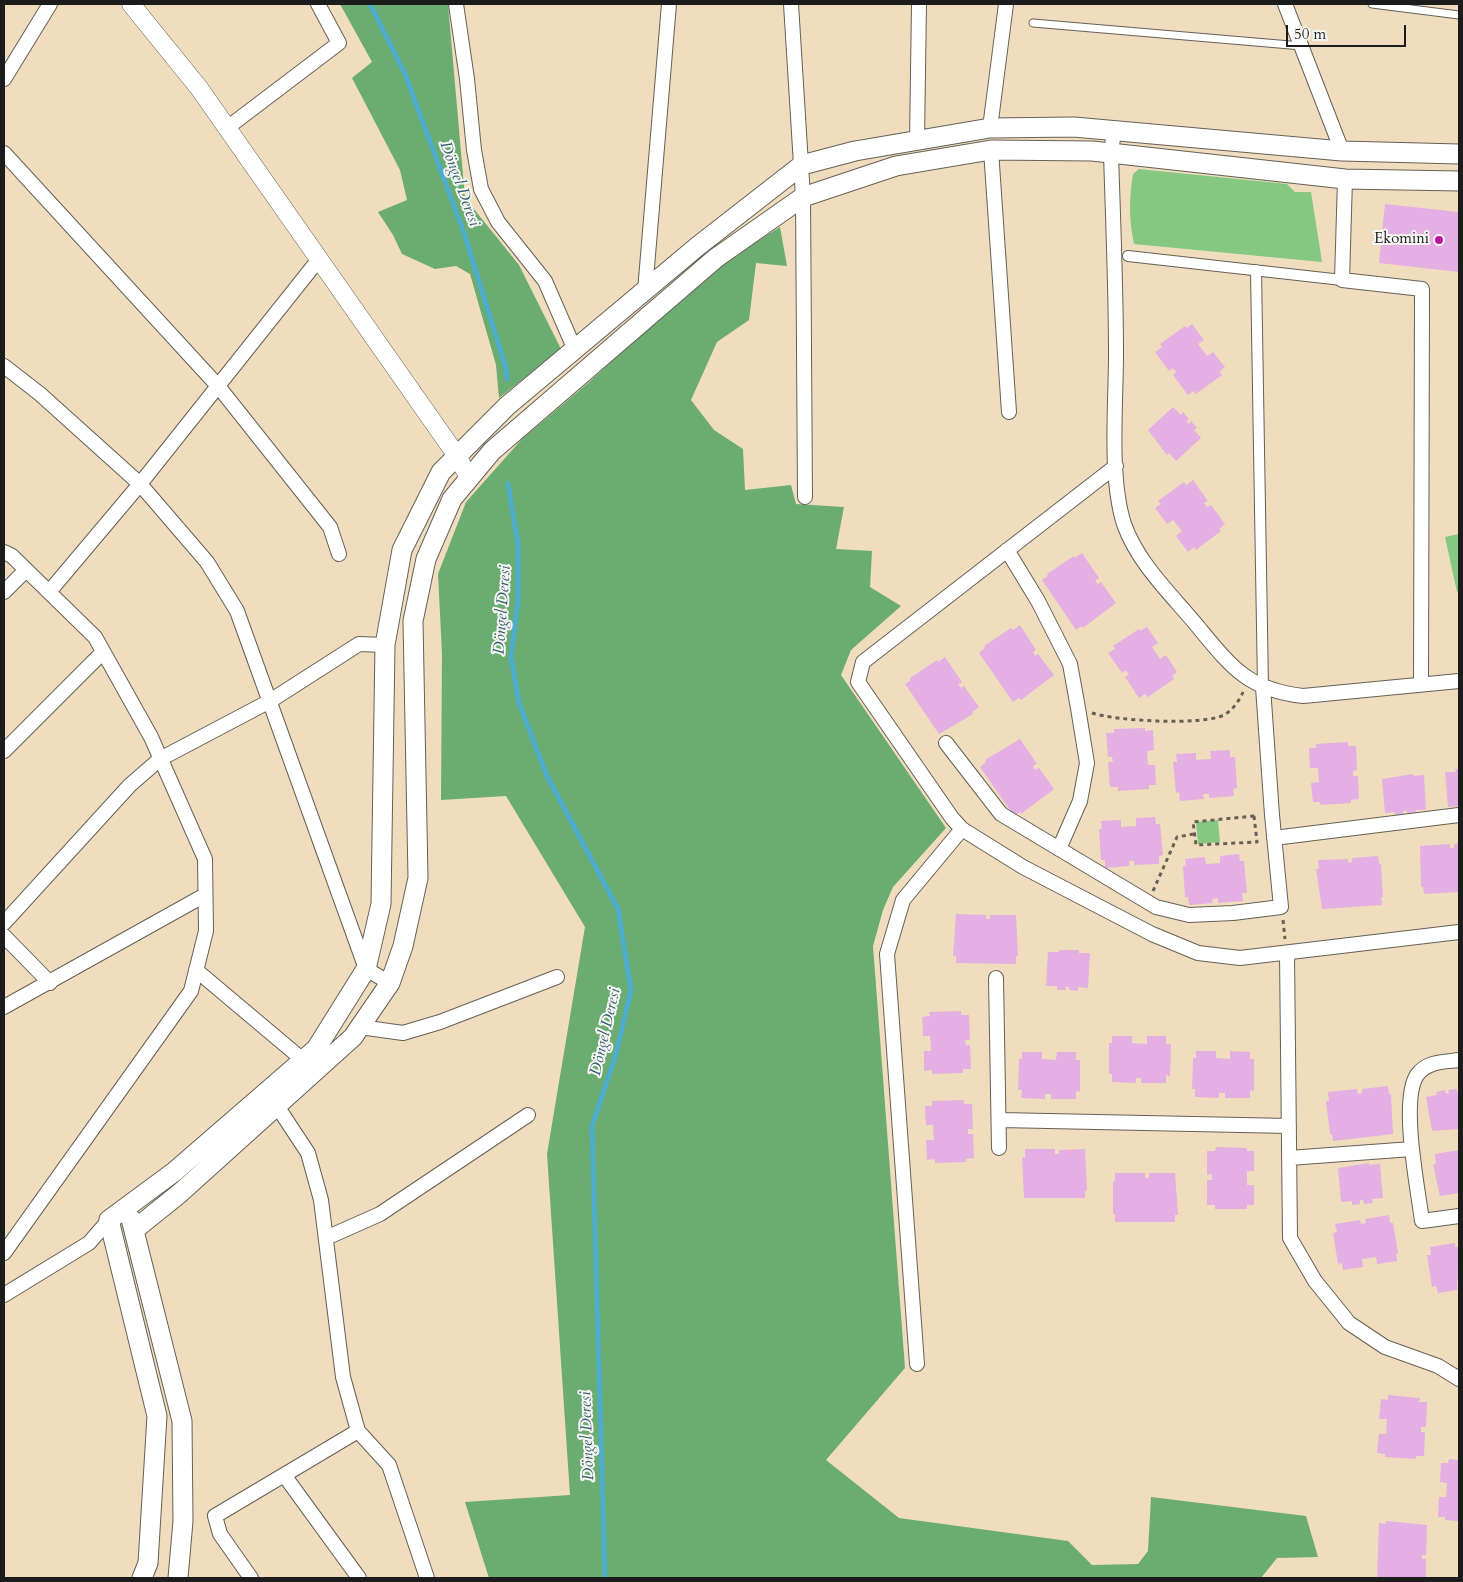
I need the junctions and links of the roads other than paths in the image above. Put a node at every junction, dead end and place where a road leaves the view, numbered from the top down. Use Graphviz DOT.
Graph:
graph roads {
  1 [pos="50,4"];
  2 [pos="131,4"];
  3 [pos="318,4"];
  4 [pos="456,4"];
  5 [pos="669,4"];
  6 [pos="790,4"];
  7 [pos="919,4"];
  8 [pos="1006,4"];
  9 [pos="1286,4"];
  10 [pos="1372,4"];
  11 [pos="1459,15"];
  12 [pos="1033,23"];
  13 [pos="1302,46"];
  14 [pos="4,78"];
  15 [pos="227,128"];
  16 [pos="990,128"];
  17 [pos="1114,131"];
  18 [pos="917,140"];
  19 [pos="990,150"];
  20 [pos="1342,151"];
  21 [pos="4,153"];
  22 [pos="1111,153"];
  23 [pos="1459,154"];
  24 [pos="802,166"];
  25 [pos="1345,179"];
  26 [pos="1459,181"];
  27 [pos="803,197"];
  28 [pos="1128,256"];
  29 [pos="319,258"];
  30 [pos="1256,270"];
  31 [pos="1342,280"];
  32 [pos="645,291"];
  33 [pos="575,350"];
  34 [pos="4,366"];
  35 [pos="218,386"];
  36 [pos="1009,412"];
  37 [pos="457,456"];
  38 [pos="1116,466"];
  39 [pos="469,478"];
  40 [pos="140,484"];
  41 [pos="804,497"];
  42 [pos="1007,550"];
  43 [pos="4,552"];
  44 [pos="339,554"];
  45 [pos="26,570"];
  46 [pos="4,592"];
  47 [pos="48,592"];
  48 [pos="385,645"];
  49 [pos="103,652"];
  50 [pos="1459,681"];
  51 [pos="1421,684"];
  52 [pos="1263,687"];
  53 [pos="270,701"];
  54 [pos="946,743"];
  55 [pos="4,750"];
  56 [pos="160,759"];
  57 [pos="1459,815"];
  58 [pos="962,829"];
  59 [pos="1274,838"];
  60 [pos="1059,849"];
  61 [pos="205,895"];
  62 [pos="4,923"];
  63 [pos="1459,932"];
  64 [pos="4,936"];
  65 [pos="1287,953"];
  66 [pos="366,969"];
  67 [pos="196,970"];
  68 [pos="557,977"];
  69 [pos="996,978"];
  70 [pos="50,983"];
  71 [pos="390,983"];
  72 [pos="4,1007"];
  73 [pos="360,1027"];
  74 [pos="303,1060"];
  75 [pos="1459,1060"];
  76 [pos="271,1088"];
  77 [pos="277,1106"];
  78 [pos="528,1115"];
  79 [pos="1000,1120"];
  80 [pos="1290,1126"];
  81 [pos="999,1148"];
  82 [pos="1412,1149"];
  83 [pos="1289,1158"];
  84 [pos="128,1207"];
  85 [pos="1459,1216"];
  86 [pos="109,1220"];
  87 [pos="134,1230"];
  88 [pos="326,1238"];
  89 [pos="89,1243"];
  90 [pos="113,1243"];
  91 [pos="4,1250"];
  92 [pos="4,1295"];
  93 [pos="917,1364"];
  94 [pos="1459,1379"];
  95 [pos="358,1431"];
  96 [pos="284,1475"];
  97 [pos="142,1578"];
  98 [pos="178,1578"];
  99 [pos="251,1578"];
  100 [pos="359,1578"];
  101 [pos="427,1578"];
  1 -- 14 [label="street"];
  2 -- 15 [label="street"];
  3 -- 15 [label="street"];
  4 -- 33 [label="street"];
  5 -- 32 [label="street"];
  6 -- 24 [label="street"];
  7 -- 18 [label="street"];
  8 -- 16 [label="street"];
  9 -- 13 [label="street"];
  10 -- 11 [label="lane"];
  12 -- 13 [label="lane"];
  13 -- 20 [label="street"];
  15 -- 29 [label="street"];
  16 -- 17 [label="main road"];
  16 -- 18 [label="main road"];
  17 -- 20 [label="main road"];
  17 -- 22 [label="street"];
  18 -- 24 [label="main road"];
  19 -- 22 [label="main road"];
  19 -- 27 [label="main road"];
  19 -- 36 [label="street"];
  20 -- 23 [label="main road"];
  21 -- 35 [label="street"];
  22 -- 25 [label="main road"];
  22 -- 38 [label="street"];
  24 -- 27 [label="street"];
  24 -- 32 [label="main road"];
  25 -- 26 [label="main road"];
  25 -- 31 [label="street"];
  27 -- 39 [label="main road"];
  27 -- 41 [label="street"];
  28 -- 30 [label="street"];
  29 -- 35 [label="street"];
  29 -- 37 [label="street"];
  30 -- 31 [label="street"];
  30 -- 52 [label="street"];
  31 -- 51 [label="street"];
  32 -- 33 [label="main road"];
  33 -- 37 [label="main road"];
  34 -- 40 [label="street"];
  35 -- 40 [label="street"];
  35 -- 44 [label="street"];
  37 -- 39 [label="street"];
  37 -- 48 [label="main road"];
  38 -- 42 [label="street"];
  38 -- 52 [label="street"];
  39 -- 71 [label="main road"];
  40 -- 47 [label="street"];
  40 -- 53 [label="street"];
  42 -- 58 [label="street"];
  42 -- 60 [label="street"];
  43 -- 45 [label="street"];
  45 -- 46 [label="street"];
  45 -- 47 [label="street"];
  47 -- 49 [label="street"];
  48 -- 53 [label="street"];
  48 -- 66 [label="main road"];
  49 -- 55 [label="street"];
  49 -- 56 [label="street"];
  50 -- 51 [label="street"];
  51 -- 52 [label="street"];
  52 -- 59 [label="street"];
  53 -- 56 [label="street"];
  53 -- 66 [label="street"];
  54 -- 60 [label="street"];
  56 -- 61 [label="street"];
  56 -- 62 [label="street"];
  57 -- 59 [label="street"];
  58 -- 65 [label="street"];
  58 -- 93 [label="street"];
  59 -- 60 [label="street"];
  61 -- 67 [label="street"];
  61 -- 70 [label="street"];
  63 -- 65 [label="street"];
  64 -- 70 [label="street"];
  65 -- 80 [label="street"];
  66 -- 71 [label="street"];
  66 -- 74 [label="main road"];
  67 -- 74 [label="street"];
  67 -- 91 [label="street"];
  68 -- 73 [label="street"];
  69 -- 79 [label="street"];
  70 -- 72 [label="street"];
  71 -- 73 [label="main road"];
  73 -- 77 [label="main road"];
  74 -- 76 [label="main road"];
  75 -- 82 [label="street"];
  76 -- 77 [label="street"];
  76 -- 84 [label="main road"];
  77 -- 87 [label="main road"];
  77 -- 88 [label="street"];
  78 -- 88 [label="street"];
  79 -- 80 [label="street"];
  79 -- 81 [label="street"];
  80 -- 83 [label="street"];
  82 -- 83 [label="street"];
  82 -- 85 [label="street"];
  83 -- 94 [label="street"];
  84 -- 86 [label="main road"];
  84 -- 87 [label="main road"];
  86 -- 89 [label="street"];
  86 -- 90 [label="main road"];
  87 -- 90 [label="street"];
  87 -- 98 [label="main road"];
  88 -- 95 [label="street"];
  89 -- 90 [label="street"];
  89 -- 92 [label="street"];
  90 -- 97 [label="main road"];
  95 -- 96 [label="street"];
  95 -- 101 [label="street"];
  96 -- 99 [label="street"];
  96 -- 100 [label="street"];
}
